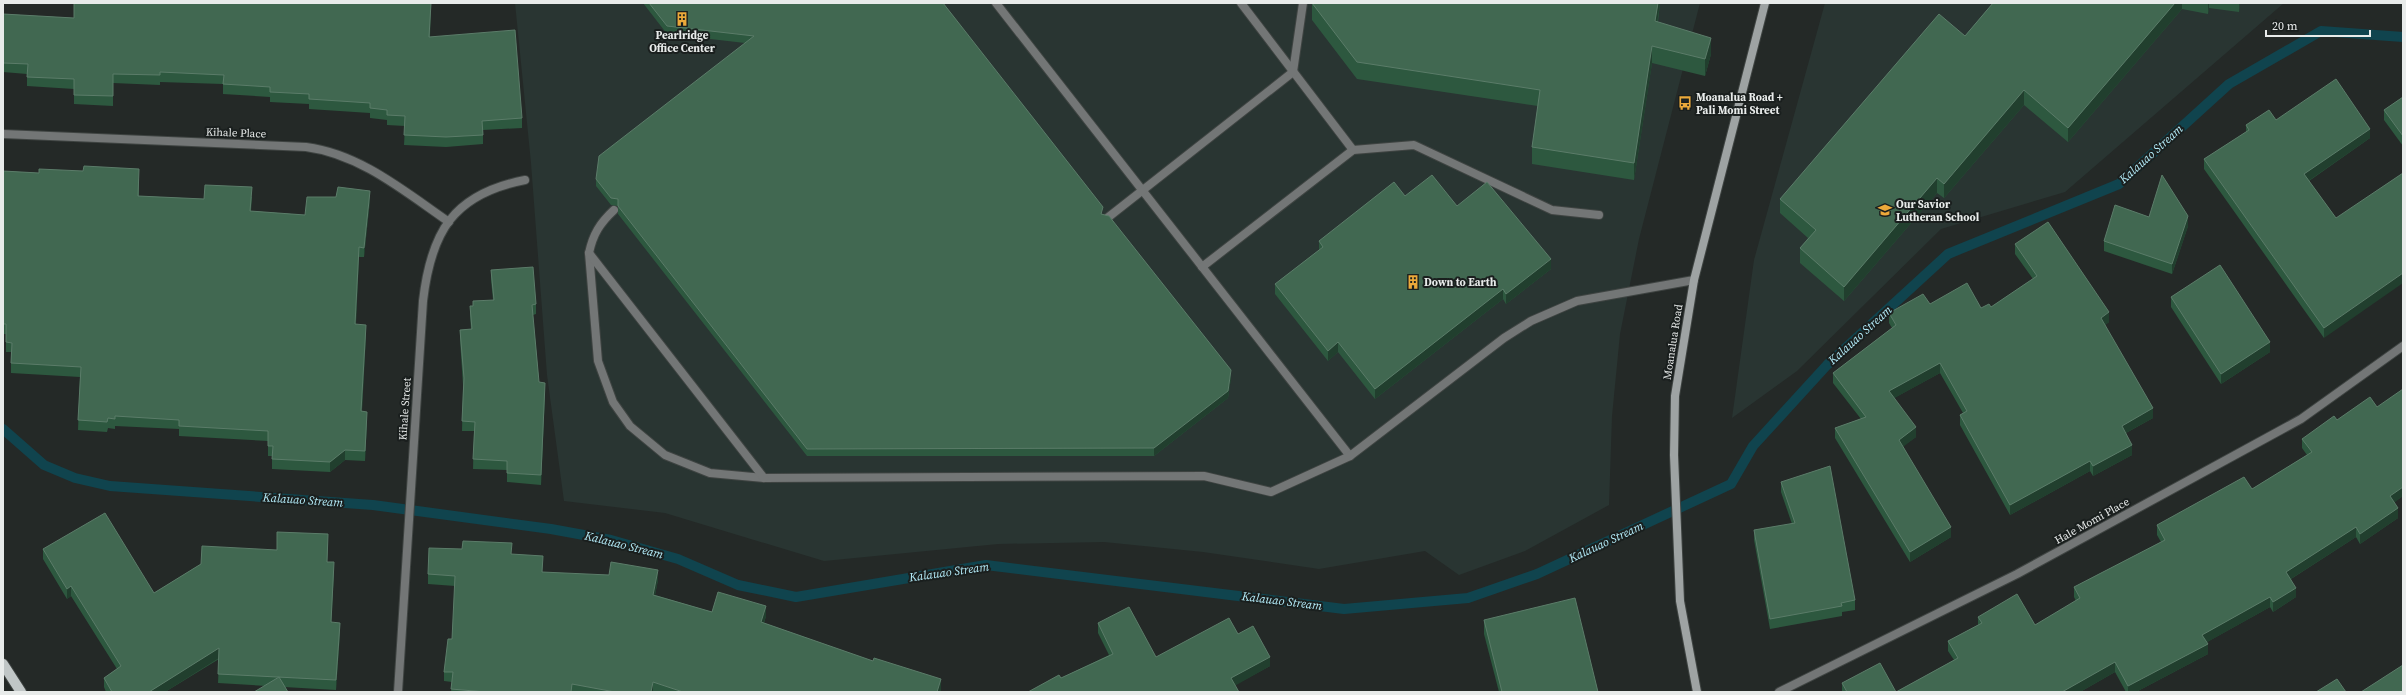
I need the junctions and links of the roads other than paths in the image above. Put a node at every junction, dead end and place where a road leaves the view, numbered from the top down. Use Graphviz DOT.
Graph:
graph roads {
  1 [pos="996,3"];
  2 [pos="1241,3"];
  3 [pos="1303,3"];
  4 [pos="1765,3"];
  5 [pos="1293,72"];
  6 [pos="3,134"];
  7 [pos="1353,150"];
  8 [pos="525,180"];
  9 [pos="1142,190"];
  10 [pos="614,210"];
  11 [pos="1599,216"];
  12 [pos="1106,218"];
  13 [pos="449,222"];
  14 [pos="589,253"];
  15 [pos="1202,266"];
  16 [pos="1694,280"];
  17 [pos="2403,346"];
  18 [pos="1350,456"];
  19 [pos="764,478"];
  20 [pos="3,664"];
  21 [pos="21,692"];
  22 [pos="398,692"];
  23 [pos="1697,692"];
  24 [pos="1779,692"];
  1 -- 9 [label="street"];
  2 -- 5 [label="street"];
  3 -- 5 [label="street"];
  4 -- 16 [label="main road, Moanalua Road"];
  5 -- 7 [label="street"];
  5 -- 9 [label="street"];
  6 -- 13 [label="street, Kihale Place"];
  7 -- 11 [label="street"];
  7 -- 15 [label="street"];
  8 -- 13 [label="street, Kihale Street"];
  9 -- 12 [label="street"];
  9 -- 15 [label="street"];
  10 -- 14 [label="street"];
  13 -- 22 [label="street, Kihale Street"];
  14 -- 19 [label="street"];
  14 -- 19 [label="street"];
  15 -- 18 [label="street"];
  16 -- 18 [label="street"];
  16 -- 23 [label="main road, Moanalua Road"];
  17 -- 24 [label="street, Hale Momi Place"];
  18 -- 19 [label="street"];
  20 -- 21 [label="main road"];
}
